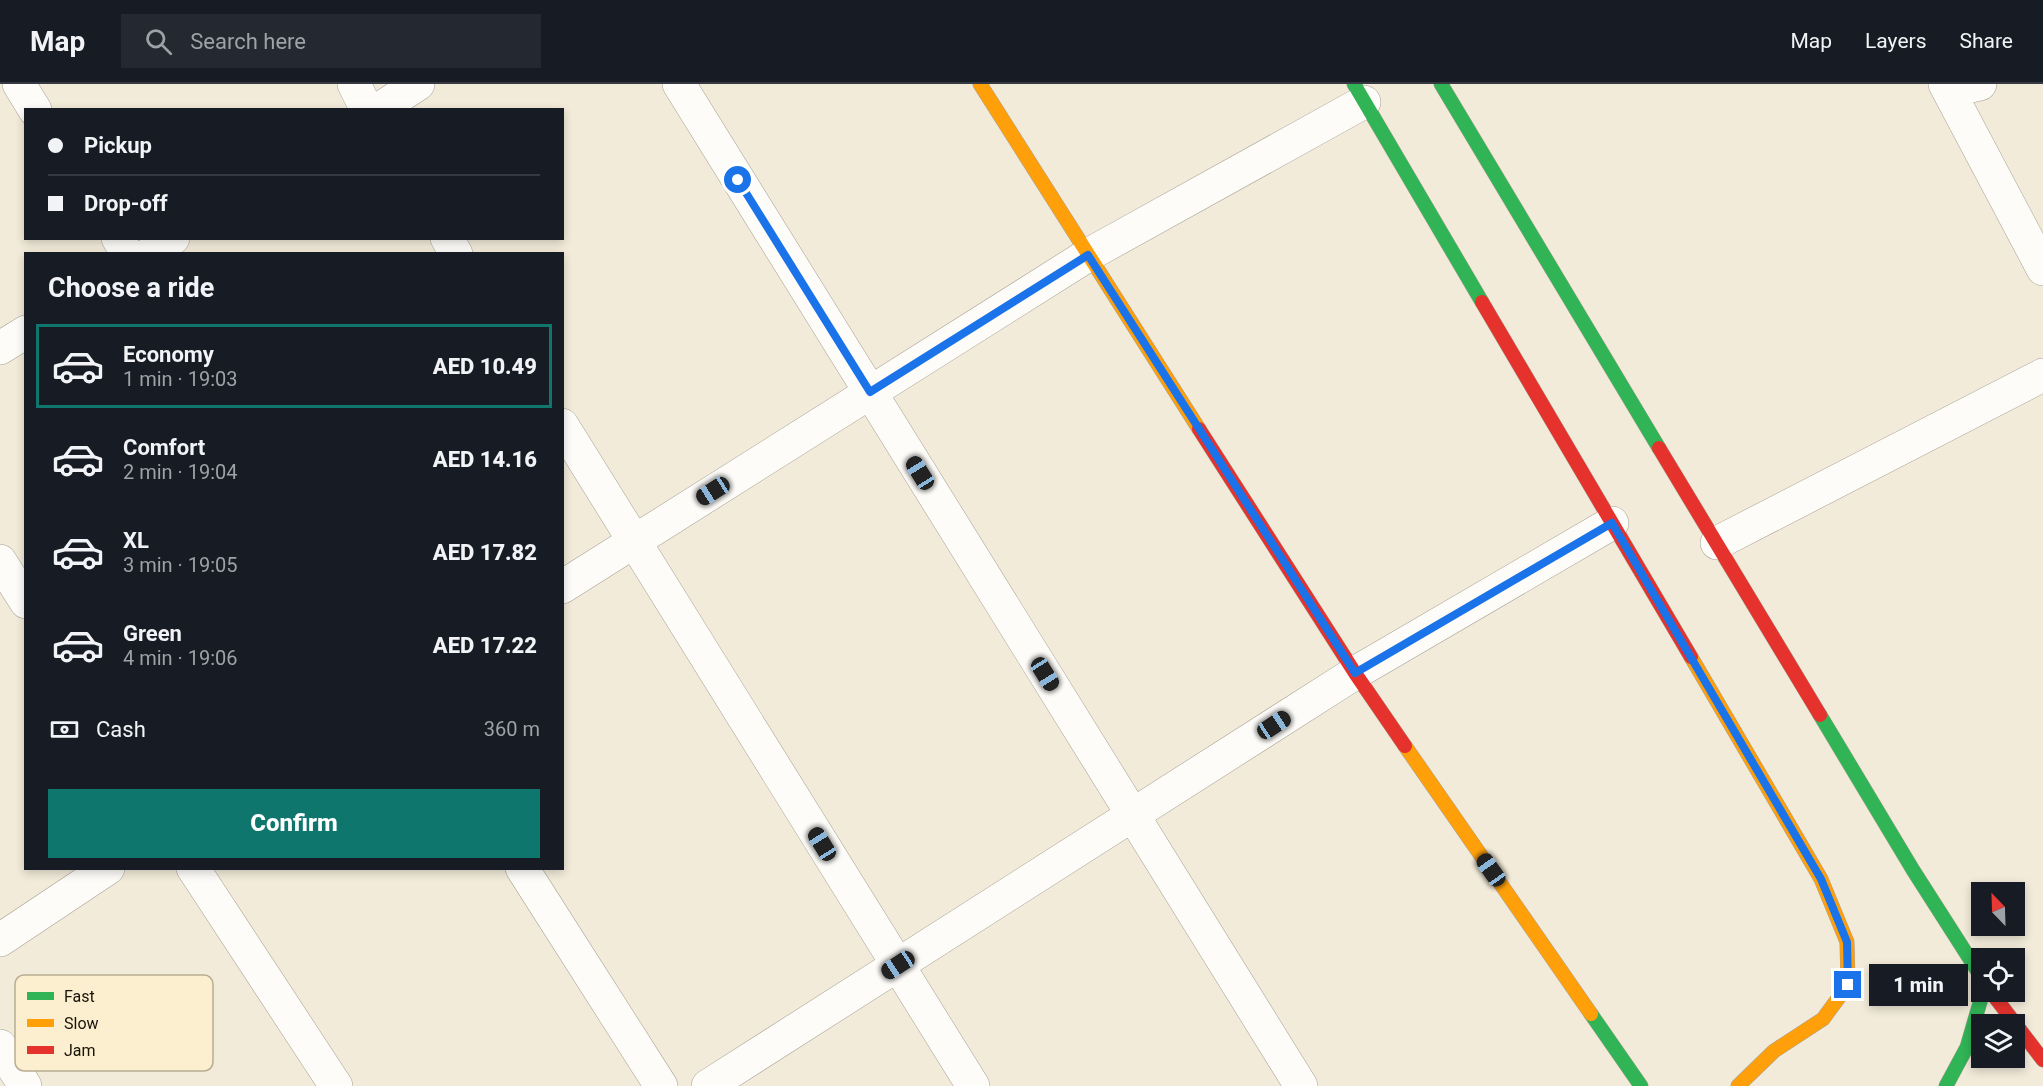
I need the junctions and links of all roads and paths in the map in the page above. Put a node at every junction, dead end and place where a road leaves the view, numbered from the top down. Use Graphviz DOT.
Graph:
graph roads {
  1 [pos="19,84"];
  2 [pos="354,84"];
  3 [pos="418,84"];
  4 [pos="679,84"];
  5 [pos="980,84"];
  6 [pos="1441,84"];
  7 [pos="1958,86"];
  8 [pos="1359,93"];
  9 [pos="34,108"];
  10 [pos="366,108"];
  11 [pos="381,108"];
  12 [pos="170,240"];
  13 [pos="152,252"];
  14 [pos="1088,255"];
  15 [pos="2043,269"];
  16 [pos="24,333"];
  17 [pos="0,348"];
  18 [pos="2043,375"];
  19 [pos="870,392"];
  20 [pos="564,428"];
  21 [pos="1612,523"];
  22 [pos="634,541"];
  23 [pos="1717,543"];
  24 [pos="0,561"];
  25 [pos="564,586"];
  26 [pos="24,599"];
  27 [pos="1355,673"];
  28 [pos="1133,815"];
  29 [pos="105,870"];
  30 [pos="194,870"];
  31 [pos="523,870"];
  32 [pos="0,940"];
  33 [pos="1971,961"];
  34 [pos="898,965"];
  35 [pos="1980,1002"];
  36 [pos="1999,1002"];
  37 [pos="0,1046"];
  38 [pos="2043,1060"];
  39 [pos="15,1070"];
  40 [pos="16,1071"];
  41 [pos="25,1086"];
  42 [pos="336,1086"];
  43 [pos="661,1086"];
  44 [pos="708,1086"];
  45 [pos="973,1086"];
  46 [pos="1301,1086"];
  47 [pos="1641,1086"];
  48 [pos="1738,1086"];
  49 [pos="1946,1086"];
  1 -- 9 [label="street"];
  2 -- 10 [label="street"];
  3 -- 11 [label="street"];
  4 -- 19 [label="street"];
  5 -- 14 [label="street"];
  6 -- 23 [label="street"];
  7 -- 15 [label="street"];
  8 -- 14 [label="street"];
  8 -- 21 [label="street"];
  12 -- 13 [label="street"];
  14 -- 19 [label="street"];
  14 -- 27 [label="street"];
  16 -- 17 [label="street"];
  18 -- 23 [label="street"];
  19 -- 22 [label="street"];
  19 -- 28 [label="street"];
  20 -- 22 [label="street"];
  21 -- 27 [label="street"];
  21 -- 48 [label="street"];
  22 -- 25 [label="street"];
  22 -- 34 [label="street"];
  23 -- 33 [label="street"];
  24 -- 26 [label="street"];
  27 -- 28 [label="street"];
  27 -- 47 [label="street"];
  28 -- 34 [label="street"];
  28 -- 46 [label="street"];
  29 -- 32 [label="street"];
  30 -- 42 [label="street"];
  31 -- 43 [label="street"];
  34 -- 44 [label="street"];
  34 -- 45 [label="street"];
  35 -- 49 [label="street"];
  36 -- 38 [label="street"];
  37 -- 39 [label="street"];
  40 -- 41 [label="street"];
}
